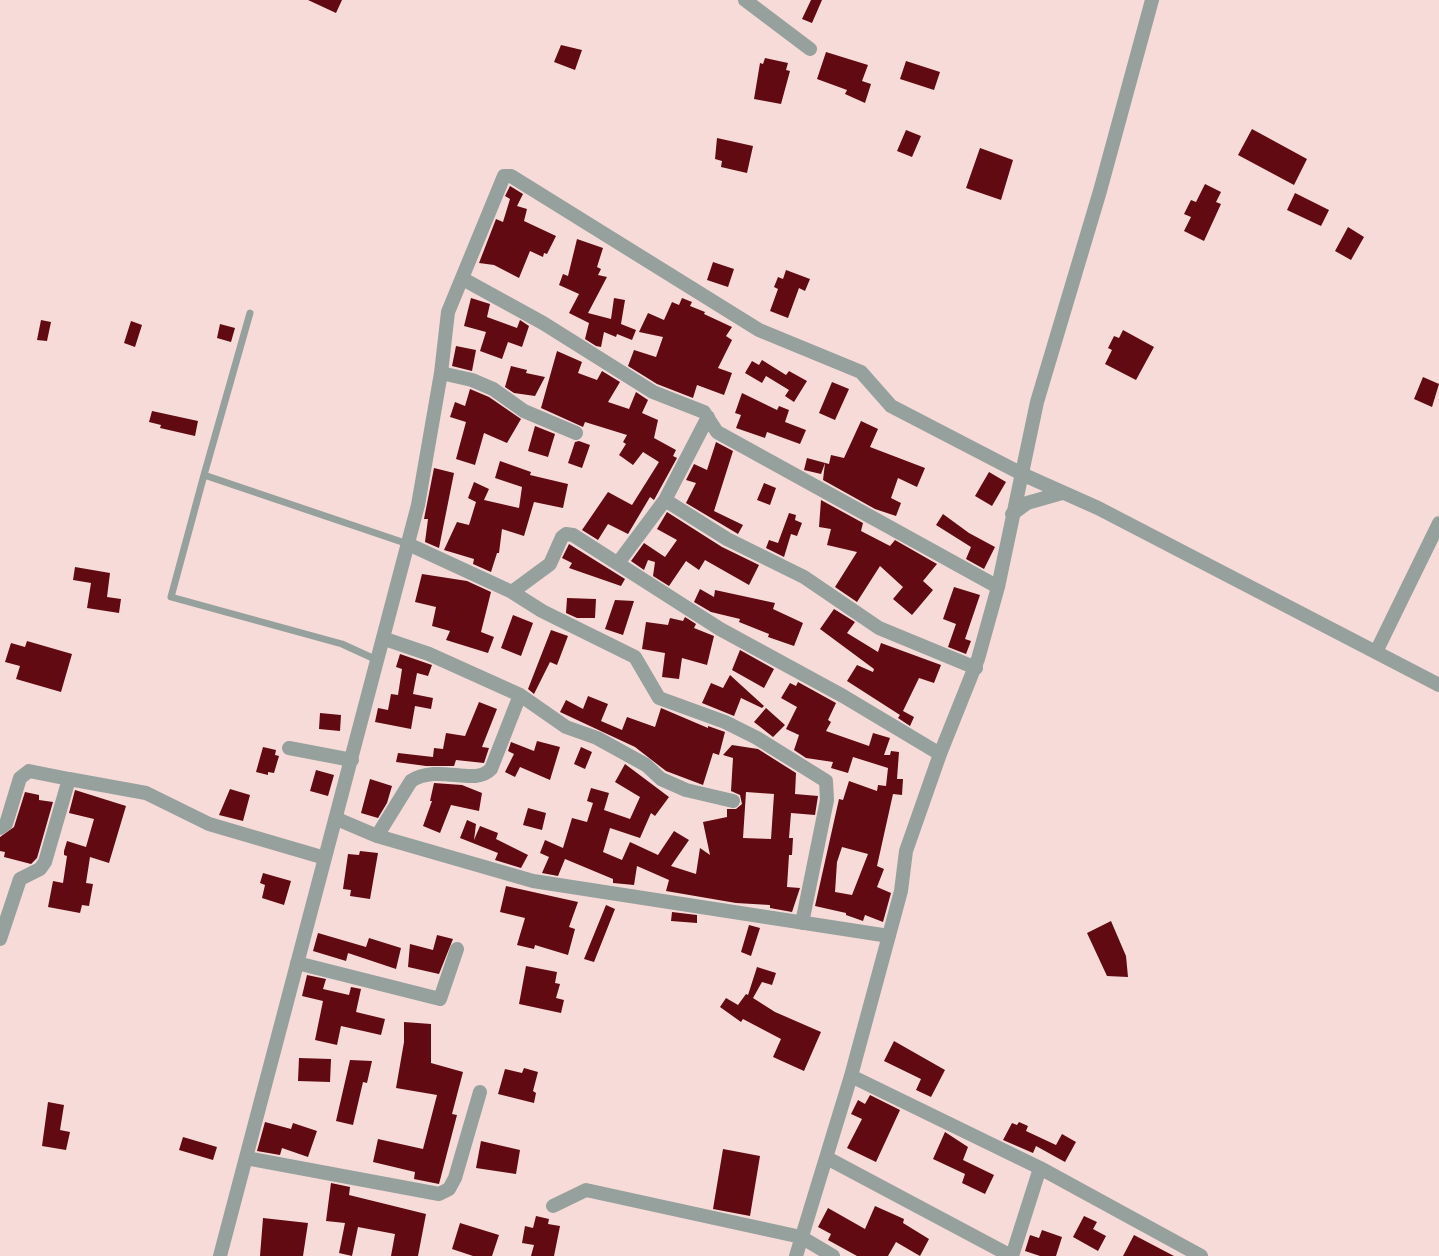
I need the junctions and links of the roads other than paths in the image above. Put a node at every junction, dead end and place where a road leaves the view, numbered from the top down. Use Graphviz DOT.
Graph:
graph roads {
  1 [pos="745,0"];
  2 [pos="1152,0"];
  3 [pos="810,49"];
  4 [pos="463,279"];
  5 [pos="250,313"];
  6 [pos="441,373"];
  7 [pos="708,417"];
  8 [pos="576,434"];
  9 [pos="204,474"];
  10 [pos="1023,475"];
  11 [pos="1062,493"];
  12 [pos="665,500"];
  13 [pos="1012,514"];
  14 [pos="1439,523"];
  15 [pos="408,544"];
  16 [pos="618,563"];
  17 [pos="998,586"];
  18 [pos="512,592"];
  19 [pos="385,639"];
  20 [pos="1376,652"];
  21 [pos="378,660"];
  22 [pos="976,668"];
  23 [pos="1439,685"];
  24 [pos="520,695"];
  25 [pos="289,748"];
  26 [pos="940,754"];
  27 [pos="352,760"];
  28 [pos="69,779"];
  29 [pos="733,801"];
  30 [pos="337,819"];
  31 [pos="0,828"];
  32 [pos="377,836"];
  33 [pos="325,858"];
  34 [pos="802,923"];
  35 [pos="1,932"];
  36 [pos="889,936"];
  37 [pos="457,949"];
  38 [pos="297,963"];
  39 [pos="851,1076"];
  40 [pos="480,1092"];
  41 [pos="246,1158"];
  42 [pos="827,1158"];
  43 [pos="1040,1168"];
  44 [pos="553,1206"];
  45 [pos="801,1237"];
  46 [pos="220,1256"];
  47 [pos="796,1256"];
  48 [pos="833,1256"];
  49 [pos="1012,1256"];
  50 [pos="1201,1256"];
  1 -- 3 [label="street"];
  2 -- 10 [label="street"];
  4 -- 6 [label="street"];
  4 -- 7 [label="street"];
  4 -- 10 [label="street"];
  5 -- 9 [label="lane"];
  6 -- 8 [label="street"];
  6 -- 15 [label="street"];
  7 -- 12 [label="street"];
  7 -- 17 [label="street"];
  9 -- 15 [label="lane"];
  9 -- 21 [label="lane"];
  10 -- 11 [label="street"];
  10 -- 13 [label="street"];
  11 -- 13 [label="street"];
  11 -- 20 [label="street"];
  12 -- 16 [label="street"];
  12 -- 22 [label="street"];
  13 -- 17 [label="street"];
  14 -- 20 [label="street"];
  15 -- 18 [label="street"];
  15 -- 19 [label="street"];
  16 -- 18 [label="street"];
  16 -- 26 [label="street"];
  17 -- 22 [label="street"];
  18 -- 34 [label="street"];
  19 -- 21 [label="street"];
  19 -- 24 [label="street"];
  20 -- 23 [label="street"];
  21 -- 27 [label="street"];
  22 -- 26 [label="street"];
  24 -- 29 [label="street"];
  24 -- 32 [label="street"];
  25 -- 27 [label="street"];
  26 -- 36 [label="street"];
  27 -- 30 [label="street"];
  28 -- 31 [label="street"];
  28 -- 33 [label="street"];
  28 -- 35 [label="street"];
  30 -- 32 [label="street"];
  30 -- 33 [label="street"];
  32 -- 34 [label="street"];
  33 -- 38 [label="street"];
  34 -- 36 [label="street"];
  36 -- 39 [label="street"];
  37 -- 38 [label="street"];
  38 -- 41 [label="street"];
  39 -- 42 [label="street"];
  39 -- 43 [label="street"];
  40 -- 41 [label="street"];
  41 -- 46 [label="street"];
  42 -- 45 [label="street"];
  42 -- 49 [label="street"];
  43 -- 49 [label="street"];
  43 -- 50 [label="street"];
  44 -- 45 [label="street"];
  45 -- 47 [label="street"];
  45 -- 48 [label="street"];
}
